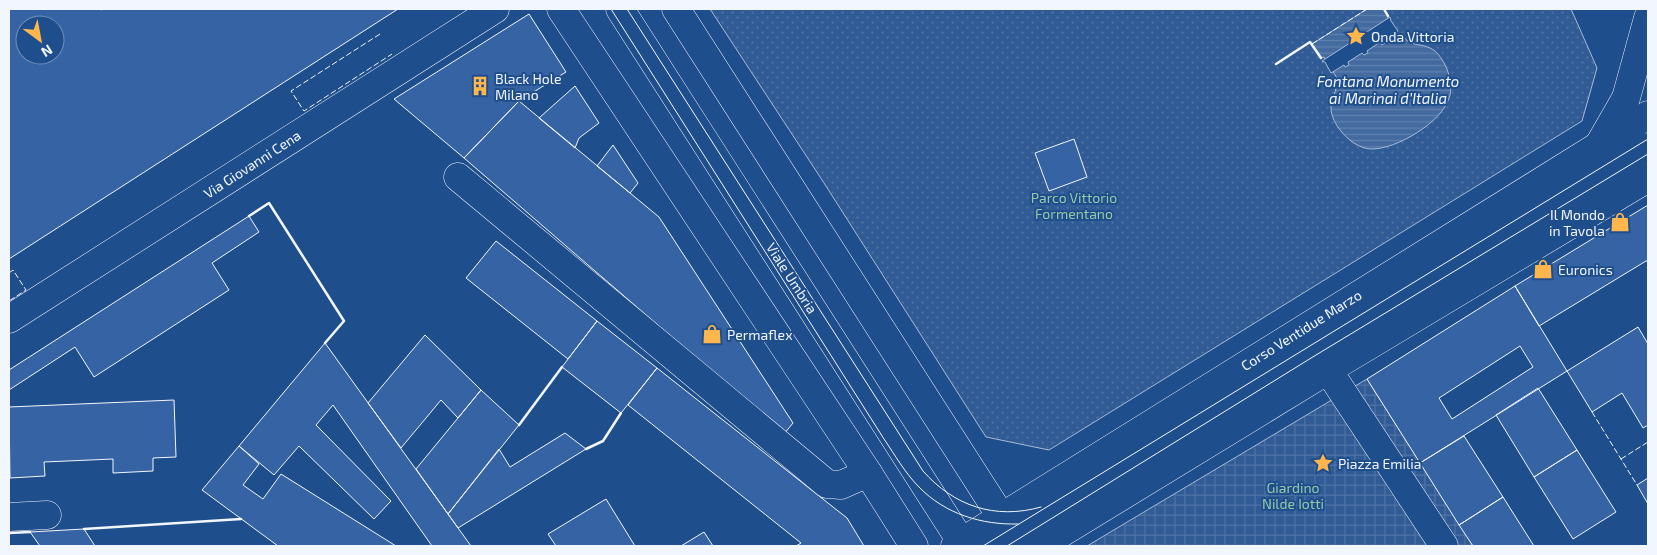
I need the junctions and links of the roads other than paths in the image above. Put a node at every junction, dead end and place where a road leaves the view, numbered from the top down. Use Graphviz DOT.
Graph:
graph roads {
  1 [pos="495,9"];
  2 [pos="561,9"];
  3 [pos="620,9"];
  4 [pos="676,9"];
  5 [pos="1644,9"];
  6 [pos="1648,18"];
  7 [pos="1648,115"];
  8 [pos="1599,145"];
  9 [pos="1648,147"];
  10 [pos="458,177"];
  11 [pos="1648,178"];
  12 [pos="9,319"];
  13 [pos="1328,370"];
  14 [pos="868,473"];
  15 [pos="47,516"];
  16 [pos="9,517"];
  17 [pos="1008,536"];
  18 [pos="960,545"];
  19 [pos="914,546"];
  20 [pos="1040,546"];
  21 [pos="1444,546"];
  1 -- 12 [label="main road, Via Giovanni Cena"];
  2 -- 14 [label="main road"];
  3 -- 18 [label="main road, Viale Umbria"];
  4 -- 17 [label="main road"];
  5 -- 6 [label="main road"];
  6 -- 8 [label="main road"];
  7 -- 8 [label="main road, Corso Ventidue Marzo"];
  8 -- 17 [label="main road, Corso Ventidue Marzo"];
  9 -- 17 [label="main road, Corso Ventidue Marzo"];
  10 -- 14 [label="main road"];
  11 -- 13 [label="main road"];
  13 -- 20 [label="main road"];
  13 -- 21 [label="main road"];
  14 -- 19 [label="main road"];
  15 -- 16 [label="main road"];
  17 -- 18 [label="main road, Corso Ventidue Marzo"];
}
